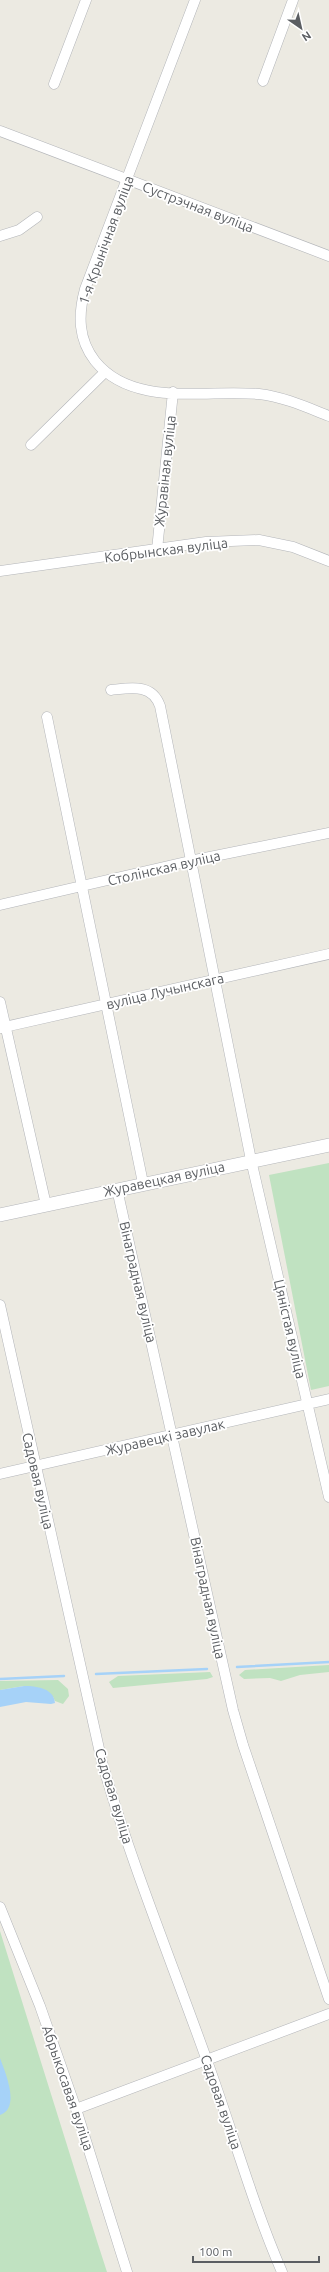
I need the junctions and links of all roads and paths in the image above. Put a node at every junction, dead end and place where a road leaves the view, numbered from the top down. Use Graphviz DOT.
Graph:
graph roads {
  1 [pos="86,0"];
  2 [pos="194,0"];
  3 [pos="293,0"];
  4 [pos="263,81"];
  5 [pos="54,84"];
  6 [pos="0,131"];
  7 [pos="127,180"];
  8 [pos="37,217"];
  9 [pos="0,236"];
  10 [pos="329,256"];
  11 [pos="105,372"];
  12 [pos="172,392"];
  13 [pos="329,416"];
  14 [pos="30,445"];
  15 [pos="157,550"];
  16 [pos="329,561"];
  17 [pos="0,572"];
  18 [pos="111,690"];
  19 [pos="47,717"];
  20 [pos="329,832"];
  21 [pos="190,861"];
  22 [pos="82,887"];
  23 [pos="0,905"];
  24 [pos="329,954"];
  25 [pos="213,979"];
  26 [pos="0,1002"];
  27 [pos="106,1005"];
  28 [pos="3,1028"];
  29 [pos="329,1145"];
  30 [pos="251,1160"];
  31 [pos="143,1183"];
  32 [pos="117,1188"];
  33 [pos="46,1205"];
  34 [pos="0,1214"];
  35 [pos="0,1305"];
  36 [pos="329,1399"];
  37 [pos="307,1404"];
  38 [pos="172,1436"];
  39 [pos="35,1467"];
  40 [pos="0,1474"];
  41 [pos="329,1498"];
  42 [pos="0,1907"];
  43 [pos="329,1999"];
  44 [pos="329,2014"];
  45 [pos="207,2059"];
  46 [pos="76,2109"];
  47 [pos="127,2272"];
  48 [pos="282,2272"];
  1 -- 5 [label="street"];
  2 -- 7 [label="street, 1-я Крынічная вуліца"];
  3 -- 4 [label="street"];
  6 -- 7 [label="street, Сустрэчная вуліца"];
  7 -- 10 [label="street, Сустрэчная вуліца"];
  7 -- 11 [label="street, 1-я Крынічная вуліца"];
  8 -- 9 [label="street"];
  11 -- 12 [label="street, 1-я Крынічная вуліца"];
  11 -- 14 [label="street"];
  12 -- 13 [label="street, 1-я Крынічная вуліца"];
  12 -- 15 [label="street, Журавіная вуліца"];
  15 -- 16 [label="street, Кобрынская вуліца"];
  15 -- 17 [label="street, Кобрынская вуліца"];
  18 -- 21 [label="street, Цяністая вуліца"];
  19 -- 22 [label="street"];
  20 -- 21 [label="street, Столінская вуліца"];
  21 -- 22 [label="street, Столінская вуліца"];
  21 -- 25 [label="street, Цяністая вуліца"];
  22 -- 23 [label="street, Столінская вуліца"];
  22 -- 27 [label="street"];
  24 -- 25 [label="street, вуліца Лучынскага"];
  25 -- 27 [label="street, вуліца Лучынскага"];
  25 -- 30 [label="street, Цяністая вуліца"];
  26 -- 28 [label="street"];
  27 -- 28 [label="street, вуліца Лучынскага"];
  27 -- 31 [label="street"];
  28 -- 33 [label="street"];
  29 -- 30 [label="street, Журавецкая вуліца"];
  30 -- 31 [label="street, Журавецкая вуліца"];
  30 -- 37 [label="street, Цяністая вуліца"];
  31 -- 32 [label="street, Журавецкая вуліца"];
  32 -- 33 [label="street, Журавецкая вуліца"];
  32 -- 38 [label="street, Вінаградная вуліца"];
  33 -- 34 [label="street, Журавецкая вуліца"];
  35 -- 39 [label="street, Садовая вуліца"];
  36 -- 37 [label="street, Журавецкі завулак"];
  37 -- 38 [label="street, Журавецкі завулак"];
  37 -- 41 [label="street, Цяністая вуліца"];
  38 -- 39 [label="street, Журавецкі завулак"];
  38 -- 43 [label="street, Вінаградная вуліца"];
  39 -- 40 [label="street, Журавецкі завулак"];
  39 -- 45 [label="street, Садовая вуліца"];
  42 -- 46 [label="street, Абрыкосавая вуліца"];
  44 -- 45 [label="street"];
  45 -- 46 [label="street"];
  45 -- 48 [label="street, Садовая вуліца"];
  46 -- 47 [label="street, Абрыкосавая вуліца"];
}
